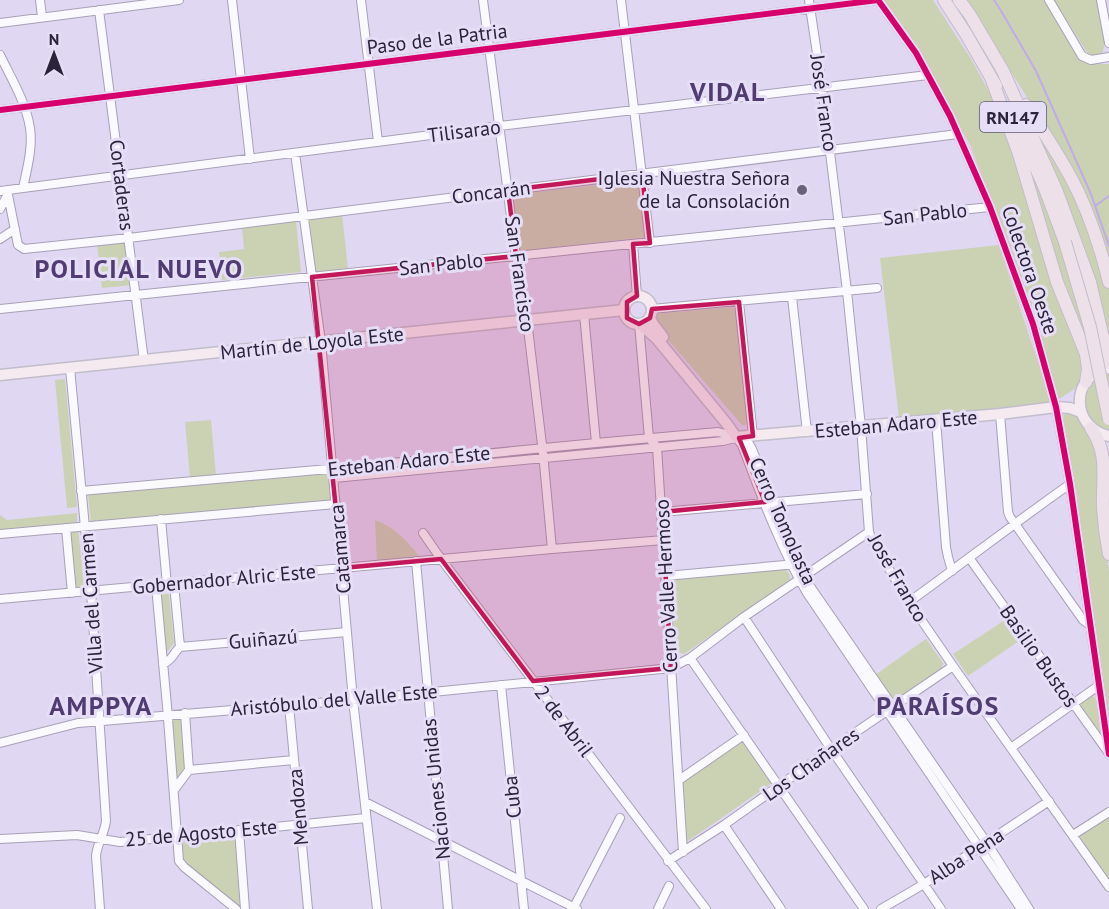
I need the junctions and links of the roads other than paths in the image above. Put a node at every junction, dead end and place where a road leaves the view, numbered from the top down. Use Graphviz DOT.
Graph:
graph roads {
  1 [pos="40,0"];
  2 [pos="179,0"];
  3 [pos="232,0"];
  4 [pos="361,0"];
  5 [pos="483,0"];
  6 [pos="621,0"];
  7 [pos="878,0"];
  8 [pos="944,0"];
  9 [pos="959,0"];
  10 [pos="1049,0"];
  11 [pos="1101,0"];
  12 [pos="810,4"];
  13 [pos="99,10"];
  14 [pos="42,17"];
  15 [pos="0,23"];
  16 [pos="625,33"];
  17 [pos="1109,43"];
  18 [pos="489,48"];
  19 [pos="0,55"];
  20 [pos="1109,57"];
  21 [pos="368,64"];
  22 [pos="1003,72"];
  23 [pos="928,75"];
  24 [pos="241,80"];
  25 [pos="992,80"];
  26 [pos="822,87"];
  27 [pos="110,96"];
  28 [pos="24,107"];
  29 [pos="0,110"];
  30 [pos="634,110"];
  31 [pos="500,126"];
  32 [pos="958,134"];
  33 [pos="378,142"];
  34 [pos="830,150"];
  35 [pos="295,153"];
  36 [pos="250,159"];
  37 [pos="642,174"];
  38 [pos="120,175"];
  39 [pos="23,188"];
  40 [pos="508,190"];
  41 [pos="5,191"];
  42 [pos="990,207"];
  43 [pos="0,208"];
  44 [pos="303,216"];
  45 [pos="838,224"];
  46 [pos="15,229"];
  47 [pos="129,238"];
  48 [pos="0,239"];
  49 [pos="1070,240"];
  50 [pos="650,243"];
  51 [pos="633,244"];
  52 [pos="516,256"];
  53 [pos="312,277"];
  54 [pos="1109,282"];
  55 [pos="877,288"];
  56 [pos="847,291"];
  57 [pos="136,296"];
  58 [pos="638,296"];
  59 [pos="792,297"];
  60 [pos="739,302"];
  61 [pos="0,309"];
  62 [pos="624,310"];
  63 [pos="584,314"];
  64 [pos="645,319"];
  65 [pos="527,320"];
  66 [pos="321,342"];
  67 [pos="144,361"];
  68 [pos="1109,363"];
  69 [pos="70,368"];
  70 [pos="1109,368"];
  71 [pos="0,375"];
  72 [pos="1084,386"];
  73 [pos="1056,407"];
  74 [pos="1081,412"];
  75 [pos="1000,414"];
  76 [pos="1109,419"];
  77 [pos="936,420"];
  78 [pos="861,427"];
  79 [pos="1091,428"];
  80 [pos="807,432"];
  81 [pos="1109,436"];
  82 [pos="745,437"];
  83 [pos="649,438"];
  84 [pos="596,442"];
  85 [pos="657,447"];
  86 [pos="542,448"];
  87 [pos="543,458"];
  88 [pos="333,469"];
  89 [pos="334,478"];
  90 [pos="1070,484"];
  91 [pos="81,492"];
  92 [pos="867,494"];
  93 [pos="768,502"];
  94 [pos="336,504"];
  95 [pos="662,512"];
  96 [pos="161,519"];
  97 [pos="1014,524"];
  98 [pos="85,526"];
  99 [pos="66,528"];
  100 [pos="869,532"];
  101 [pos="423,533"];
  102 [pos="0,534"];
  103 [pos="664,540"];
  104 [pos="552,549"];
  105 [pos="1109,554"];
  106 [pos="441,559"];
  107 [pos="970,559"];
  108 [pos="416,561"];
  109 [pos="795,564"];
  110 [pos="342,568"];
  111 [pos="952,571"];
  112 [pos="666,576"];
  113 [pos="801,578"];
  114 [pos="170,584"];
  115 [pos="156,586"];
  116 [pos="91,591"];
  117 [pos="72,593"];
  118 [pos="0,599"];
  119 [pos="909,602"];
  120 [pos="744,617"];
  121 [pos="1091,626"];
  122 [pos="347,632"];
  123 [pos="180,647"];
  124 [pos="690,658"];
  125 [pos="163,664"];
  126 [pos="953,666"];
  127 [pos="671,668"];
  128 [pos="533,681"];
  129 [pos="501,685"];
  130 [pos="1098,686"];
  131 [pos="427,692"];
  132 [pos="353,700"];
  133 [pos="1072,704"];
  134 [pos="289,705"];
  135 [pos="890,709"];
  136 [pos="185,713"];
  137 [pos="168,715"];
  138 [pos="100,721"];
  139 [pos="744,735"];
  140 [pos="0,742"];
  141 [pos="1011,748"];
  142 [pos="831,749"];
  143 [pos="1109,753"];
  144 [pos="294,760"];
  145 [pos="189,770"];
  146 [pos="679,780"];
  147 [pos="779,786"];
  148 [pos="174,790"];
  149 [pos="1049,801"];
  150 [pos="365,802"];
  151 [pos="1109,812"];
  152 [pos="366,818"];
  153 [pos="620,818"];
  154 [pos="300,823"];
  155 [pos="724,825"];
  156 [pos="239,830"];
  157 [pos="1072,835"];
  158 [pos="178,836"];
  159 [pos="0,839"];
  160 [pos="102,839"];
  161 [pos="441,840"];
  162 [pos="983,845"];
  163 [pos="683,852"];
  164 [pos="668,861"];
  165 [pos="521,880"];
  166 [pos="924,884"];
  167 [pos="669,886"];
  168 [pos="1109,887"];
  169 [pos="575,908"];
  170 [pos="100,909"];
  171 [pos="236,909"];
  172 [pos="245,909"];
  173 [pos="308,909"];
  174 [pos="377,909"];
  175 [pos="448,909"];
  176 [pos="524,909"];
  177 [pos="658,909"];
  178 [pos="706,909"];
  179 [pos="781,909"];
  180 [pos="864,909"];
  181 [pos="881,909"];
  182 [pos="941,909"];
  183 [pos="1021,909"];
  184 [pos="1029,909"];
  1 -- 14 [label="street"];
  2 -- 13 [label="street"];
  3 -- 24 [label="street"];
  4 -- 21 [label="street"];
  5 -- 18 [label="street, San Francisco"];
  6 -- 16 [label="street"];
  7 -- 12 [label="street, Paso de la Patria"];
  7 -- 23 [label="street, Colectora Oeste"];
  8 -- 25 [label="highway, RN147"];
  9 -- 22 [label="highway, RN147"];
  10 -- 20 [label="street"];
  11 -- 17 [label="street"];
  12 -- 16 [label="street, Paso de la Patria"];
  12 -- 26 [label="street, José Franco"];
  13 -- 14 [label="street"];
  13 -- 27 [label="street, Cortaderas"];
  14 -- 15 [label="street"];
  16 -- 18 [label="street, Paso de la Patria"];
  16 -- 30 [label="street"];
  18 -- 21 [label="street, Paso de la Patria"];
  18 -- 31 [label="street, San Francisco"];
  19 -- 28 [label="street"];
  21 -- 24 [label="street, Paso de la Patria"];
  21 -- 33 [label="street"];
  22 -- 49 [label="highway, RN147"];
  22 -- 54 [label="highway"];
  23 -- 26 [label="street, Tilisarao"];
  23 -- 32 [label="street, Colectora Oeste"];
  24 -- 27 [label="street, Paso de la Patria"];
  24 -- 36 [label="street"];
  25 -- 49 [label="highway, RN147"];
  25 -- 72 [label="highway"];
  26 -- 30 [label="street, Tilisarao"];
  26 -- 34 [label="street, José Franco"];
  27 -- 28 [label="street, Paso de la Patria"];
  27 -- 38 [label="street, Cortaderas"];
  28 -- 29 [label="street, Paso de la Patria"];
  28 -- 39 [label="street"];
  30 -- 31 [label="street, Tilisarao"];
  30 -- 37 [label="street"];
  31 -- 33 [label="street, Tilisarao"];
  31 -- 40 [label="street, San Francisco"];
  32 -- 34 [label="street, Concarán"];
  32 -- 42 [label="street, Colectora Oeste"];
  33 -- 35 [label="street, Tilisarao"];
  34 -- 37 [label="street, Concarán"];
  34 -- 45 [label="street, José Franco"];
  35 -- 36 [label="street, Tilisarao"];
  35 -- 44 [label="street, Catamarca"];
  36 -- 38 [label="street, Tilisarao"];
  37 -- 40 [label="street, Concarán"];
  37 -- 50 [label="street"];
  38 -- 39 [label="street, Tilisarao"];
  38 -- 47 [label="street, Cortaderas"];
  39 -- 41 [label="street, Tilisarao"];
  40 -- 44 [label="street, Concarán"];
  40 -- 52 [label="street, San Francisco"];
  41 -- 43 [label="street"];
  41 -- 46 [label="street"];
  42 -- 45 [label="street, San Pablo"];
  42 -- 73 [label="street, Colectora Oeste"];
  44 -- 47 [label="street, Concarán"];
  44 -- 53 [label="street, Catamarca"];
  45 -- 50 [label="street, San Pablo"];
  45 -- 56 [label="street, José Franco"];
  46 -- 47 [label="street, Concarán"];
  46 -- 48 [label="street"];
  47 -- 57 [label="street, Cortaderas"];
  49 -- 68 [label="highway, RN147"];
  49 -- 76 [label="highway, RN147, bridge"];
  50 -- 51 [label="street, San Pablo"];
  51 -- 52 [label="street, San Pablo"];
  51 -- 58 [label="street"];
  52 -- 53 [label="street, San Pablo"];
  52 -- 65 [label="street, San Francisco"];
  53 -- 57 [label="street, San Pablo"];
  53 -- 66 [label="street, Catamarca"];
  55 -- 56 [label="street"];
  56 -- 59 [label="street"];
  56 -- 78 [label="street, José Franco"];
  57 -- 61 [label="street, San Pablo"];
  57 -- 67 [label="street, Cortaderas"];
  58 -- 62 [label="main road"];
  58 -- 64 [label="main road"];
  59 -- 60 [label="street"];
  59 -- 80 [label="street"];
  60 -- 64 [label="street"];
  60 -- 82 [label="street"];
  62 -- 63 [label="main road, Martín de Loyola Este"];
  62 -- 64 [label="main road"];
  63 -- 65 [label="main road, Martín de Loyola Este"];
  63 -- 84 [label="street"];
  64 -- 82 [label="main road, Cerro Tomolasta"];
  64 -- 83 [label="street"];
  65 -- 66 [label="main road, Martín de Loyola Este"];
  65 -- 86 [label="street, San Francisco"];
  66 -- 67 [label="main road, Martín de Loyola Este"];
  66 -- 88 [label="street, Catamarca"];
  67 -- 69 [label="main road, Martín de Loyola Este"];
  69 -- 71 [label="main road, Martín de Loyola Este"];
  69 -- 91 [label="street, Villa del Carmen"];
  70 -- 72 [label="main road"];
  72 -- 73 [label="main road"];
  72 -- 74 [label="main road"];
  73 -- 74 [label="main road"];
  73 -- 75 [label="main road, Esteban Adaro Este"];
  73 -- 90 [label="street, Colectora Oeste"];
  74 -- 79 [label="main road"];
  75 -- 77 [label="main road, Esteban Adaro Este"];
  75 -- 97 [label="street"];
  77 -- 78 [label="main road, Esteban Adaro Este"];
  77 -- 111 [label="street"];
  78 -- 80 [label="main road, Esteban Adaro Este"];
  78 -- 92 [label="street, José Franco"];
  79 -- 81 [label="main road"];
  79 -- 105 [label="highway"];
  80 -- 82 [label="main road, Esteban Adaro Este"];
  82 -- 83 [label="street, Esteban Adaro Este"];
  82 -- 85 [label="street, Esteban Adaro Este"];
  82 -- 93 [label="street, Cerro Tomolasta"];
  83 -- 84 [label="street, Esteban Adaro Este"];
  83 -- 85 [label="street"];
  84 -- 86 [label="street, Esteban Adaro Este"];
  85 -- 87 [label="street, Esteban Adaro Este"];
  85 -- 95 [label="street, Cerro Valle Hermoso"];
  86 -- 87 [label="street, San Francisco"];
  86 -- 88 [label="street, Esteban Adaro Este"];
  87 -- 89 [label="street, Esteban Adaro Este"];
  87 -- 104 [label="street, San Francisco"];
  88 -- 89 [label="street, Catamarca"];
  88 -- 91 [label="street, Esteban Adaro Este"];
  89 -- 94 [label="street, Catamarca"];
  90 -- 97 [label="street"];
  90 -- 121 [label="street, Colectora Oeste"];
  91 -- 98 [label="street, Villa del Carmen"];
  92 -- 93 [label="street"];
  92 -- 100 [label="street, José Franco"];
  93 -- 95 [label="street"];
  93 -- 109 [label="street, Cerro Tomolasta"];
  94 -- 96 [label="street, Esteban Adaro Este"];
  94 -- 110 [label="street, Catamarca"];
  95 -- 103 [label="street, Cerro Valle Hermoso"];
  96 -- 98 [label="street, Esteban Adaro Este"];
  96 -- 114 [label="street"];
  97 -- 107 [label="street"];
  97 -- 121 [label="street"];
  98 -- 99 [label="street, Esteban Adaro Este"];
  98 -- 116 [label="street, Villa del Carmen"];
  99 -- 102 [label="street, Esteban Adaro Este"];
  99 -- 117 [label="street, Villa del Carmen"];
  100 -- 113 [label="street"];
  100 -- 119 [label="street, José Franco"];
  101 -- 106 [label="street, 2 de Abril"];
  103 -- 104 [label="street, Gobernador Alric Este"];
  103 -- 112 [label="street, Cerro Valle Hermoso"];
  104 -- 106 [label="street, Gobernador Alric Este"];
  106 -- 108 [label="street, Gobernador Alric Este"];
  106 -- 128 [label="street, 2 de Abril"];
  107 -- 111 [label="street"];
  107 -- 133 [label="street, Basilio Bustos"];
  108 -- 110 [label="street, Gobernador Alric Este"];
  108 -- 131 [label="street, Naciones Unidas"];
  109 -- 112 [label="street"];
  109 -- 113 [label="street, Cerro Tomolasta"];
  110 -- 114 [label="street, Gobernador Alric Este"];
  110 -- 122 [label="street, Catamarca"];
  111 -- 119 [label="street"];
  112 -- 127 [label="street, Cerro Valle Hermoso"];
  113 -- 120 [label="street"];
  113 -- 135 [label="street, Cerro Tomolasta"];
  114 -- 115 [label="street, Gobernador Alric Este"];
  114 -- 123 [label="street"];
  115 -- 116 [label="street, Gobernador Alric Este"];
  115 -- 125 [label="street"];
  116 -- 117 [label="street, Gobernador Alric Este"];
  116 -- 138 [label="street, Villa del Carmen"];
  117 -- 118 [label="street, Gobernador Alric Este"];
  119 -- 126 [label="street, José Franco"];
  120 -- 124 [label="street"];
  120 -- 142 [label="street"];
  121 -- 130 [label="street, Colectora Oeste"];
  122 -- 123 [label="street, Guiñazú"];
  122 -- 132 [label="street, Catamarca"];
  123 -- 125 [label="street"];
  124 -- 127 [label="street"];
  124 -- 139 [label="street"];
  125 -- 137 [label="street"];
  126 -- 135 [label="street, Los Chañares"];
  126 -- 141 [label="street, José Franco"];
  127 -- 128 [label="street, Aristóbulo del Valle Este"];
  127 -- 146 [label="street, Cerro Valle Hermoso"];
  128 -- 129 [label="street, Aristóbulo del Valle Este"];
  128 -- 164 [label="street, 2 de Abril"];
  129 -- 131 [label="street, Aristóbulo del Valle Este"];
  129 -- 165 [label="street, Cuba"];
  130 -- 133 [label="street"];
  130 -- 143 [label="street, Colectora Oeste"];
  131 -- 132 [label="street, Aristóbulo del Valle Este"];
  131 -- 161 [label="street, Naciones Unidas"];
  132 -- 134 [label="street, Aristóbulo del Valle Este"];
  132 -- 150 [label="street, Catamarca"];
  133 -- 141 [label="street"];
  133 -- 143 [label="street, Basilio Bustos"];
  134 -- 136 [label="street, Aristóbulo del Valle Este"];
  134 -- 144 [label="street, Mendoza"];
  135 -- 142 [label="street, Los Chañares"];
  135 -- 162 [label="street, Cerro Tomolasta"];
  136 -- 137 [label="street, Aristóbulo del Valle Este"];
  136 -- 145 [label="street"];
  137 -- 138 [label="street, Aristóbulo del Valle Este"];
  137 -- 148 [label="street"];
  138 -- 140 [label="street, Aristóbulo del Valle Este"];
  138 -- 160 [label="street, Villa del Carmen"];
  139 -- 146 [label="street"];
  139 -- 147 [label="street"];
  141 -- 149 [label="street, José Franco"];
  142 -- 147 [label="street, Los Chañares"];
  142 -- 166 [label="street"];
  144 -- 145 [label="street"];
  144 -- 154 [label="street, Mendoza"];
  145 -- 148 [label="street"];
  146 -- 163 [label="street, Cerro Valle Hermoso"];
  147 -- 155 [label="street, Los Chañares"];
  147 -- 180 [label="street"];
  148 -- 158 [label="street"];
  149 -- 157 [label="street, José Franco"];
  149 -- 162 [label="street, Alba Pena"];
  150 -- 152 [label="street, Catamarca"];
  150 -- 161 [label="street"];
  151 -- 157 [label="street"];
  152 -- 154 [label="street, 25 de Agosto Este"];
  152 -- 174 [label="street, Catamarca"];
  153 -- 169 [label="street"];
  154 -- 156 [label="street, 25 de Agosto Este"];
  154 -- 173 [label="street, Mendoza"];
  155 -- 163 [label="street, Los Chañares"];
  155 -- 179 [label="street"];
  156 -- 158 [label="street, 25 de Agosto Este"];
  156 -- 172 [label="street"];
  157 -- 168 [label="street, José Franco"];
  158 -- 160 [label="street, 25 de Agosto Este"];
  158 -- 171 [label="street"];
  159 -- 160 [label="street, 25 de Agosto Este"];
  160 -- 170 [label="street, Villa del Carmen"];
  161 -- 165 [label="street"];
  161 -- 175 [label="street, Naciones Unidas"];
  162 -- 166 [label="street, Alba Pena"];
  162 -- 183 [label="street, Cerro Tomolasta"];
  162 -- 184 [label="street, Cerro Tomolasta"];
  163 -- 164 [label="street, Los Chañares"];
  164 -- 178 [label="street, 2 de Abril"];
  165 -- 169 [label="street"];
  165 -- 176 [label="street, Cuba"];
  166 -- 181 [label="street, Alba Pena"];
  166 -- 182 [label="street"];
  167 -- 177 [label="street"];
}
